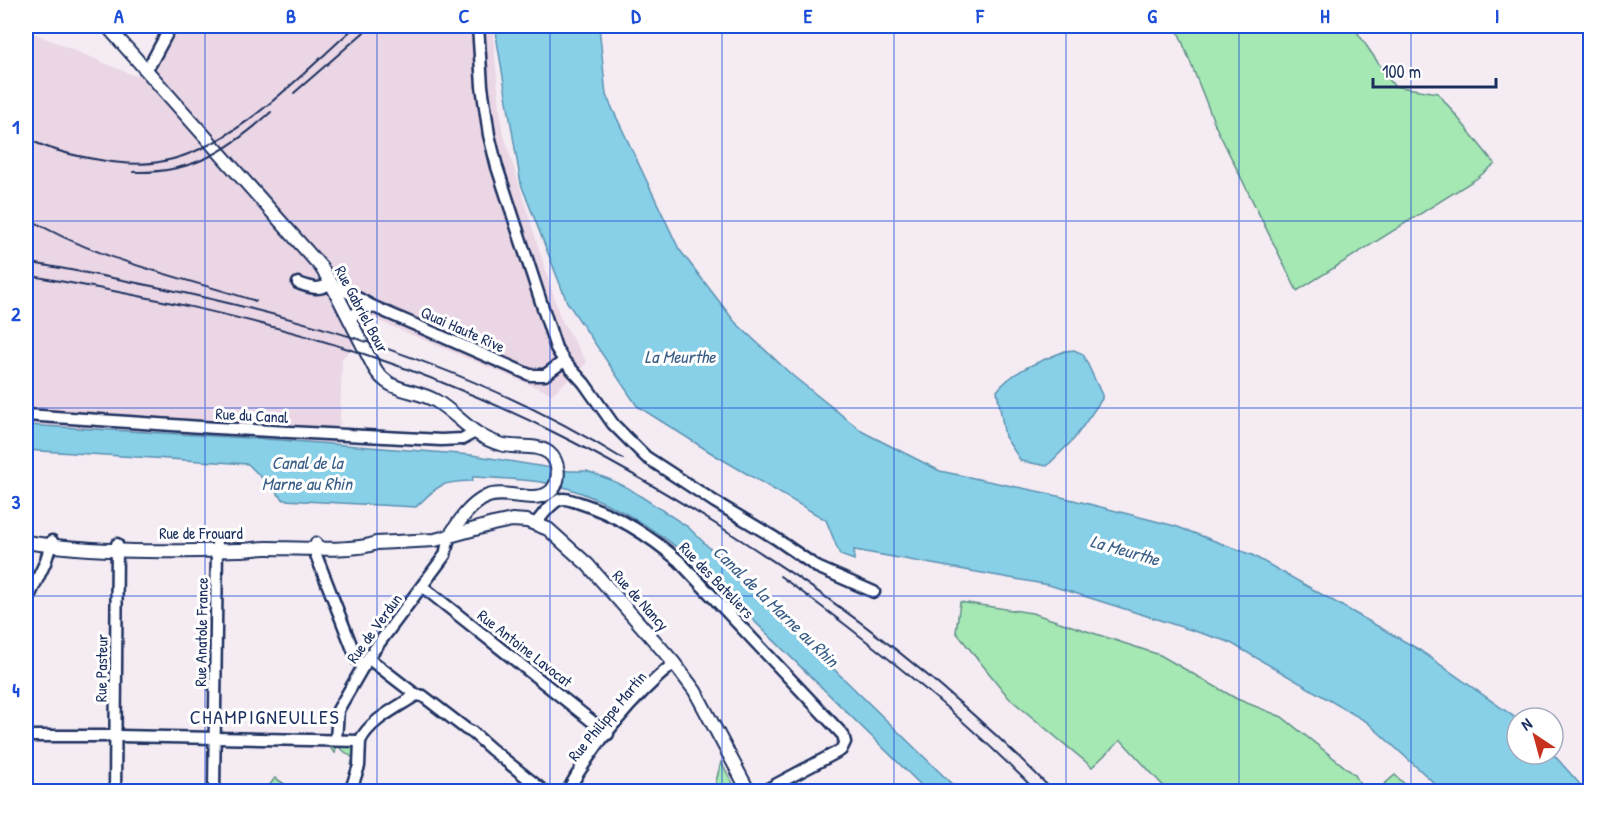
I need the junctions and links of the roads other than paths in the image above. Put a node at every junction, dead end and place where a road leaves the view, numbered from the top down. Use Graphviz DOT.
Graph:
graph roads {
  1 [pos="106,26"];
  2 [pos="171,26"];
  3 [pos="478,26"];
  4 [pos="145,69"];
  5 [pos="298,283"];
  6 [pos="331,283"];
  7 [pos="362,300"];
  8 [pos="372,306"];
  9 [pos="348,315"];
  10 [pos="564,361"];
  11 [pos="26,415"];
  12 [pos="475,432"];
  13 [pos="477,503"];
  14 [pos="536,523"];
  15 [pos="480,528"];
  16 [pos="26,536"];
  17 [pos="449,537"];
  18 [pos="26,542"];
  19 [pos="51,543"];
  20 [pos="316,545"];
  21 [pos="117,547"];
  22 [pos="217,547"];
  23 [pos="423,587"];
  24 [pos="874,592"];
  25 [pos="26,603"];
  26 [pos="366,662"];
  27 [pos="674,663"];
  28 [pos="416,695"];
  29 [pos="608,734"];
  30 [pos="26,736"];
  31 [pos="115,736"];
  32 [pos="215,738"];
  33 [pos="336,740"];
  34 [pos="360,741"];
  35 [pos="115,792"];
  36 [pos="214,792"];
  37 [pos="350,792"];
  38 [pos="545,792"];
  39 [pos="567,792"];
  40 [pos="749,792"];
  41 [pos="762,792"];
  1 -- 4 [label="main road, Rue Gabriel Bour"];
  2 -- 4 [label="street"];
  3 -- 10 [label="street"];
  4 -- 6 [label="main road, Rue Gabriel Bour"];
  5 -- 6 [label="street"];
  6 -- 7 [label="street, Quai Haute Rive"];
  6 -- 9 [label="main road, Rue Gabriel Bour"];
  7 -- 8 [label="street, Quai Haute Rive"];
  7 -- 9 [label="street"];
  8 -- 9 [label="street"];
  8 -- 10 [label="street, Quai Haute Rive"];
  9 -- 12 [label="main road, Rue Gabriel Bour"];
  10 -- 24 [label="street"];
  11 -- 12 [label="street, Rue du Canal"];
  12 -- 13 [label="main road, Rue Gabriel Bour"];
  13 -- 15 [label="main road"];
  13 -- 17 [label="main road"];
  14 -- 15 [label="main road"];
  14 -- 27 [label="main road, Rue de Nancy"];
  14 -- 41 [label="street, Rue des Bateliers"];
  15 -- 17 [label="main road"];
  16 -- 19 [label="main road, Rue de Frouard"];
  17 -- 20 [label="main road, Rue de Frouard"];
  17 -- 23 [label="street, Rue de Verdun"];
  18 -- 19 [label="main road, Rue de Frouard"];
  19 -- 21 [label="main road, Rue de Frouard"];
  19 -- 25 [label="street"];
  20 -- 22 [label="main road, Rue de Frouard"];
  20 -- 26 [label="street"];
  21 -- 22 [label="main road, Rue de Frouard"];
  21 -- 31 [label="street, Rue Pasteur"];
  22 -- 32 [label="street, Rue Anatole France"];
  23 -- 26 [label="street, Rue de Verdun"];
  23 -- 29 [label="street, Rue Antoine Lavocat"];
  26 -- 28 [label="street"];
  26 -- 33 [label="street, Rue de Verdun"];
  27 -- 29 [label="street, Rue Philippe Martin"];
  27 -- 40 [label="main road, Rue de Nancy"];
  28 -- 34 [label="street"];
  28 -- 38 [label="street"];
  29 -- 39 [label="street, Rue Philippe Martin"];
  30 -- 31 [label="street"];
  31 -- 32 [label="street"];
  31 -- 35 [label="street, Rue Pasteur"];
  32 -- 33 [label="street"];
  32 -- 36 [label="street, Rue Anatole France"];
  33 -- 34 [label="street"];
  34 -- 37 [label="street"];
}
